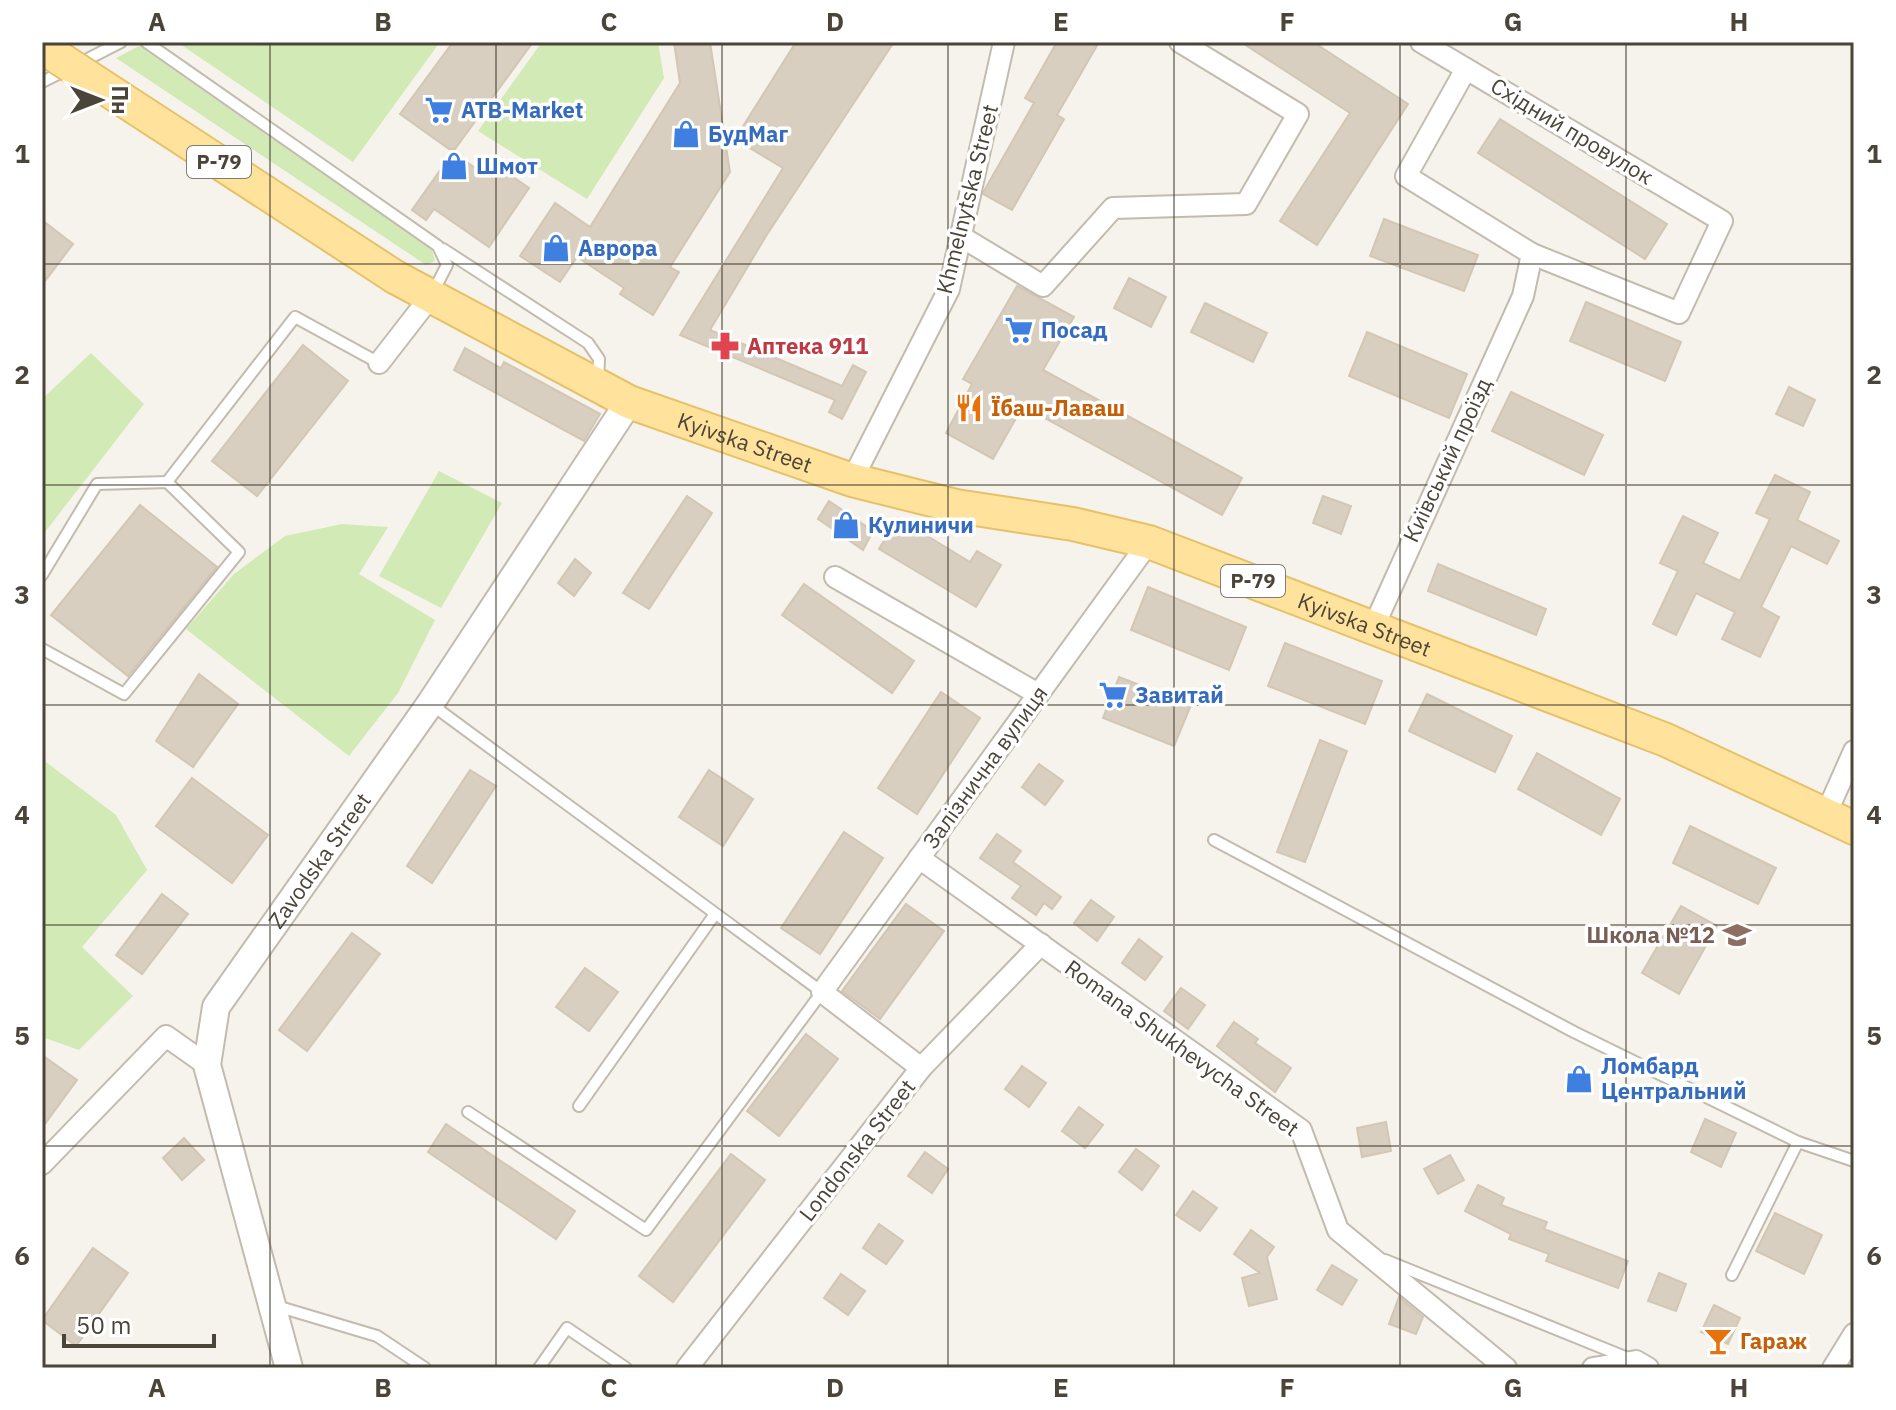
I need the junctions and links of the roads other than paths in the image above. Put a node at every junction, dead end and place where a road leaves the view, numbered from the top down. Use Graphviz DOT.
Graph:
graph roads {
  1 [pos="121,42"];
  2 [pos="146,42"];
  3 [pos="1004,42"];
  4 [pos="1180,42"];
  5 [pos="1421,42"];
  6 [pos="42,47"];
  7 [pos="1466,69"];
  8 [pos="42,82"];
  9 [pos="960,236"];
  10 [pos="438,246"];
  11 [pos="1532,254"];
  12 [pos="431,296"];
  13 [pos="379,363"];
  14 [pos="597,385"];
  15 [pos="629,402"];
  16 [pos="852,480"];
  17 [pos="167,482"];
  18 [pos="1149,542"];
  19 [pos="42,575"];
  20 [pos="835,577"];
  21 [pos="1374,626"];
  22 [pos="42,649"];
  23 [pos="1038,694"];
  24 [pos="430,704"];
  25 [pos="1854,751"];
  26 [pos="1840,821"];
  27 [pos="1214,840"];
  28 [pos="919,858"];
  29 [pos="715,914"];
  30 [pos="1041,944"];
  31 [pos="822,992"];
  32 [pos="207,1065"];
  33 [pos="921,1068"];
  34 [pos="579,1106"];
  35 [pos="468,1112"];
  36 [pos="1798,1142"];
  37 [pos="1854,1161"];
  38 [pos="42,1164"];
  39 [pos="1365,1252"];
  40 [pos="1732,1275"];
  41 [pos="272,1304"];
  42 [pos="1854,1334"];
  43 [pos="1642,1364"];
  44 [pos="691,1367"];
  45 [pos="289,1368"];
  46 [pos="425,1368"];
  47 [pos="539,1368"];
  48 [pos="626,1368"];
  49 [pos="1506,1368"];
  50 [pos="1593,1368"];
  51 [pos="1833,1368"];
  1 -- 8 [label="lane"];
  2 -- 10 [label="lane"];
  3 -- 9 [label="street, Khmelnytska Street"];
  4 -- 9 [label="street"];
  5 -- 7 [label="street, Східний провулок"];
  6 -- 12 [label="main road, Р-79, bridge"];
  7 -- 11 [label="street"];
  7 -- 11 [label="street, Східний провулок"];
  9 -- 16 [label="street, Khmelnytska Street"];
  10 -- 12 [label="lane"];
  10 -- 14 [label="lane"];
  11 -- 21 [label="street, Київський проїзд"];
  12 -- 13 [label="street"];
  12 -- 14 [label="main road, Р-79"];
  13 -- 17 [label="lane"];
  14 -- 15 [label="main road, Р-79"];
  15 -- 16 [label="main road, Kyivska Street / Р-79"];
  15 -- 24 [label="street, Zavodska Street"];
  16 -- 18 [label="main road, Kyivska Street / Р-79"];
  17 -- 19 [label="lane"];
  17 -- 22 [label="lane"];
  18 -- 21 [label="main road, Kyivska Street / Р-79"];
  18 -- 23 [label="street, Залізнична вулиця"];
  20 -- 23 [label="street"];
  21 -- 26 [label="main road, Kyivska Street / Р-79"];
  23 -- 28 [label="street, Залізнична вулиця"];
  24 -- 29 [label="lane"];
  24 -- 32 [label="street, Zavodska Street"];
  25 -- 26 [label="street"];
  27 -- 36 [label="lane"];
  28 -- 30 [label="street, Romana Shukhevycha Street"];
  28 -- 31 [label="street, Залізнична вулиця"];
  29 -- 31 [label="lane"];
  29 -- 34 [label="lane"];
  30 -- 33 [label="street, Londonska Street"];
  30 -- 39 [label="street, Romana Shukhevycha Street"];
  31 -- 33 [label="street"];
  31 -- 35 [label="lane"];
  32 -- 38 [label="street"];
  32 -- 41 [label="street, Zavodska Street"];
  33 -- 44 [label="street, Londonska Street"];
  36 -- 37 [label="lane"];
  36 -- 40 [label="lane"];
  39 -- 43 [label="lane"];
  39 -- 49 [label="street, Romana Shukhevycha Street"];
  41 -- 45 [label="street, Zavodska Street"];
  41 -- 46 [label="lane"];
  42 -- 51 [label="street"];
  43 -- 50 [label="street"];
  47 -- 48 [label="lane"];
}
